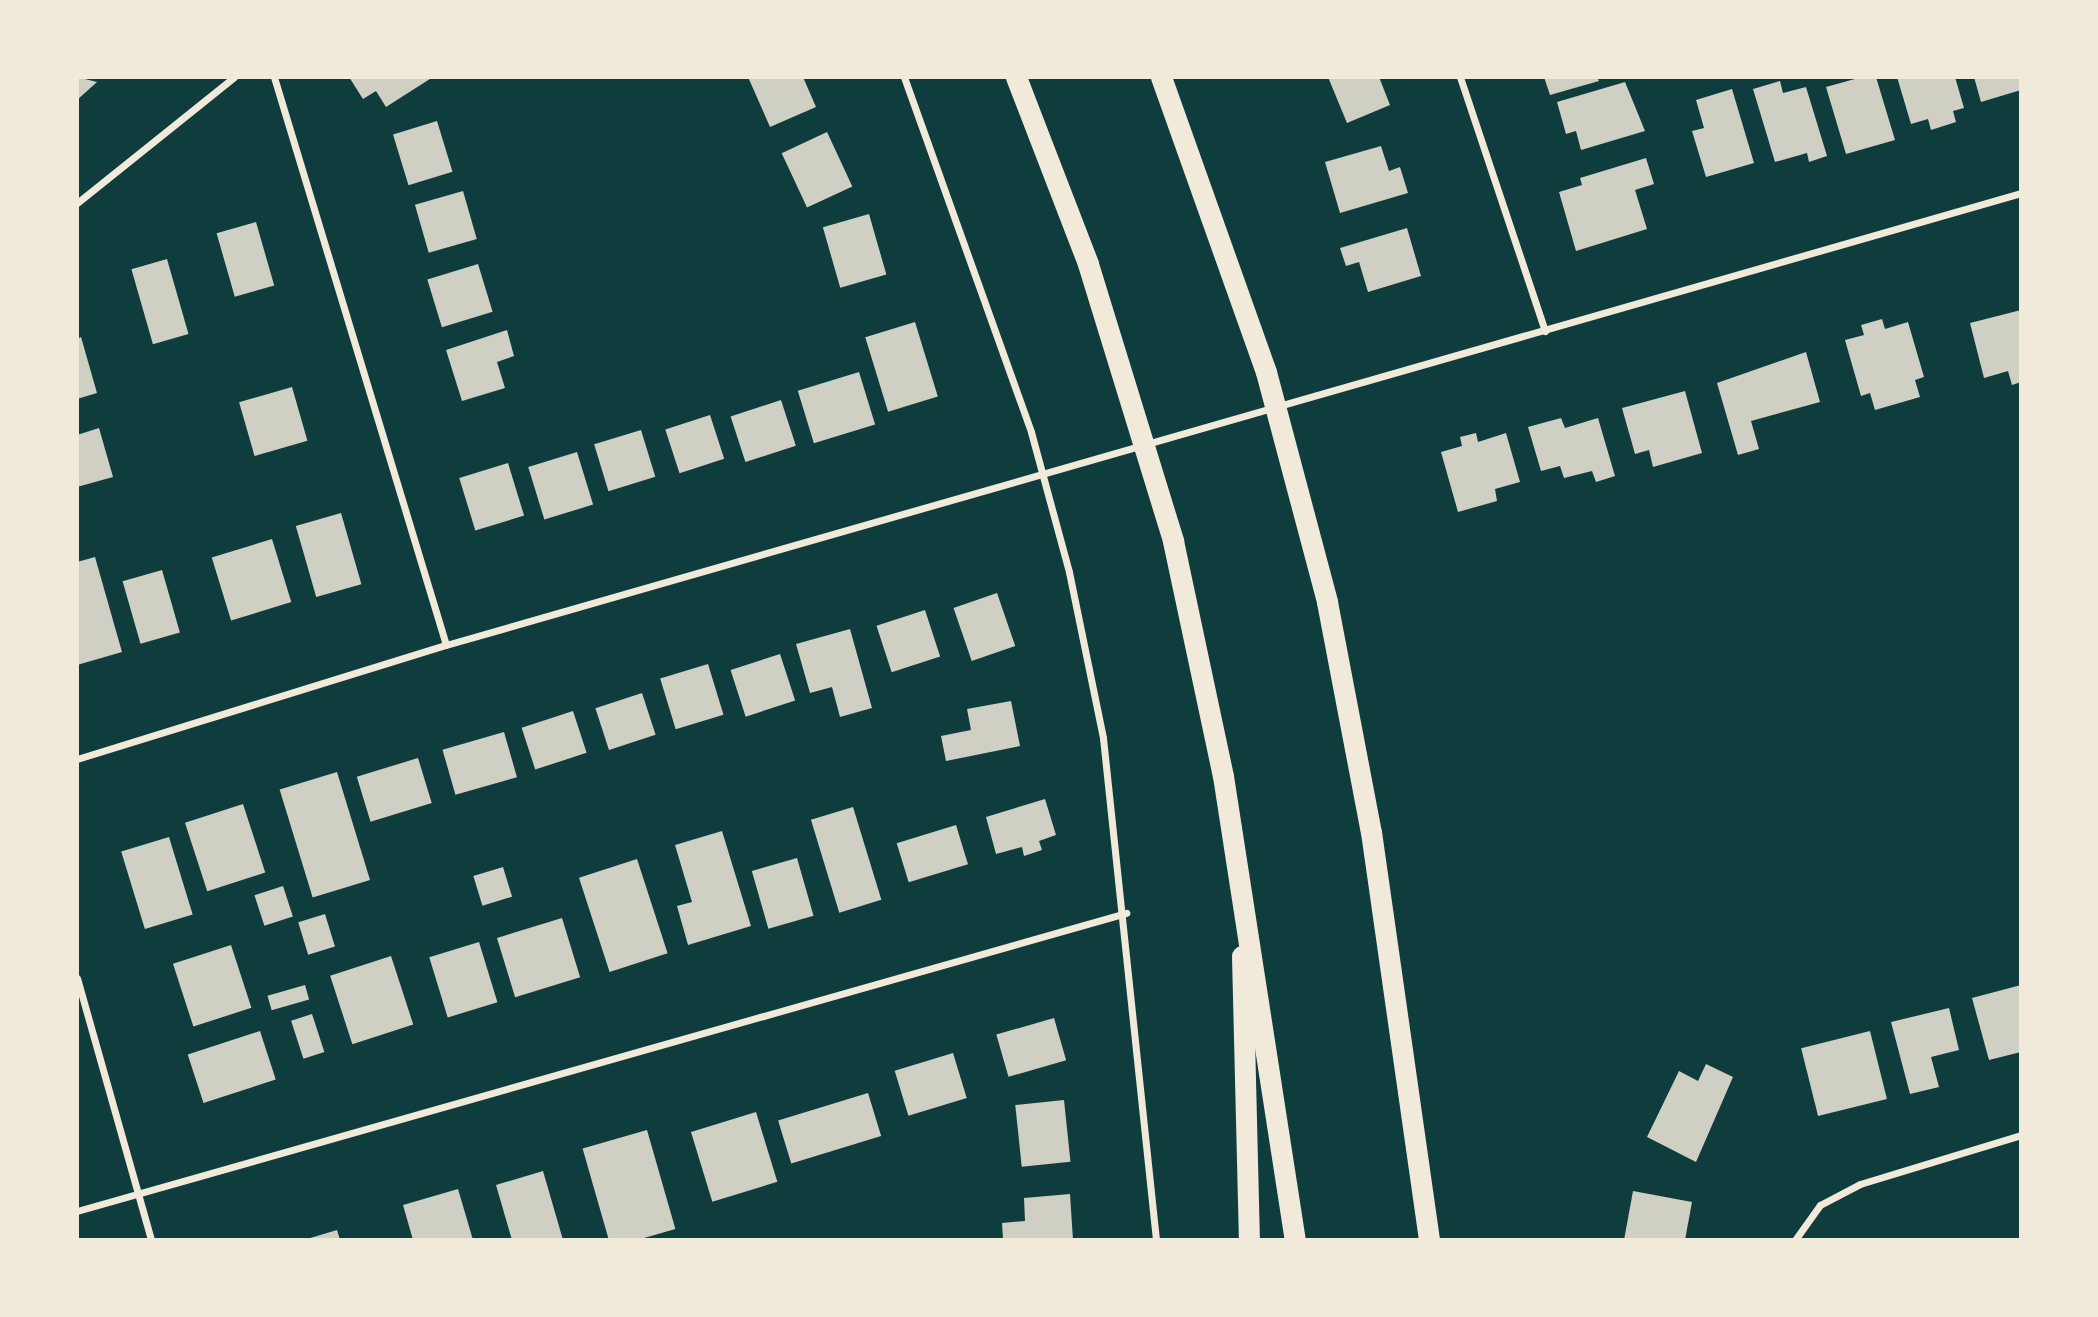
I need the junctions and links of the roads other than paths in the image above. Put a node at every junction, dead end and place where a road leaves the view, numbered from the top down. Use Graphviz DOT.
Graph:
graph roads {
  1 [pos="234,77"];
  2 [pos="274,77"];
  3 [pos="904,77"];
  4 [pos="1016,77"];
  5 [pos="1161,77"];
  6 [pos="1460,77"];
  7 [pos="2021,193"];
  8 [pos="77,203"];
  9 [pos="1545,331"];
  10 [pos="1045,476"];
  11 [pos="446,645"];
  12 [pos="77,759"];
  13 [pos="1240,884"];
  14 [pos="1126,913"];
  15 [pos="77,978"];
  16 [pos="2021,1135"];
  17 [pos="138,1195"];
  18 [pos="77,1211"];
  19 [pos="151,1240"];
  20 [pos="1156,1240"];
  21 [pos="1249,1240"];
  22 [pos="1295,1240"];
  23 [pos="1429,1240"];
  24 [pos="1795,1240"];
  1 -- 8 [label="street"];
  2 -- 11 [label="street"];
  3 -- 10 [label="street"];
  4 -- 13 [label="highway"];
  5 -- 23 [label="highway"];
  6 -- 9 [label="street"];
  7 -- 9 [label="street"];
  9 -- 10 [label="street"];
  10 -- 11 [label="street"];
  10 -- 14 [label="street"];
  11 -- 12 [label="street"];
  13 -- 21 [label="highway"];
  13 -- 22 [label="highway"];
  14 -- 17 [label="street"];
  14 -- 20 [label="street"];
  15 -- 17 [label="street"];
  16 -- 24 [label="street"];
  17 -- 18 [label="street"];
  17 -- 19 [label="street"];
}
